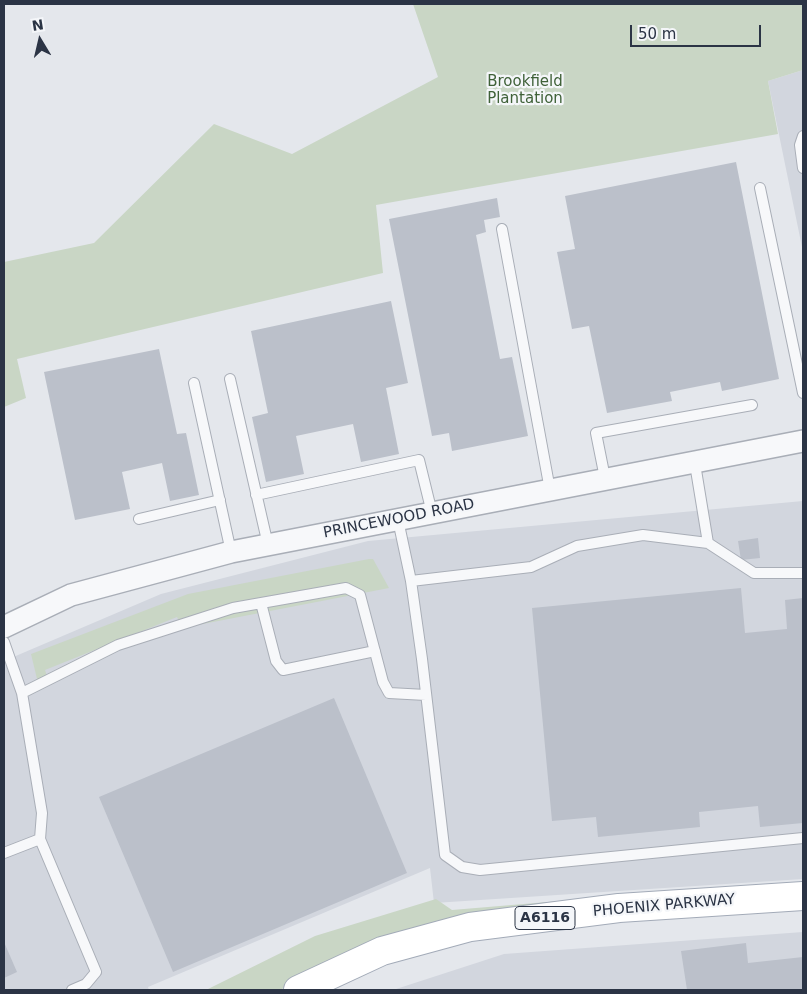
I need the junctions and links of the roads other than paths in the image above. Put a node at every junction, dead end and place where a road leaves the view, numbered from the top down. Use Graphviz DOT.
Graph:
graph roads {
  1 [pos="803,136"];
  2 [pos="803,168"];
  3 [pos="760,188"];
  4 [pos="502,229"];
  5 [pos="230,379"];
  6 [pos="194,383"];
  7 [pos="803,393"];
  8 [pos="752,405"];
  9 [pos="803,441"];
  10 [pos="695,464"];
  11 [pos="605,478"];
  12 [pos="550,490"];
  13 [pos="256,495"];
  14 [pos="220,500"];
  15 [pos="432,513"];
  16 [pos="139,519"];
  17 [pos="398,520"];
  18 [pos="708,543"];
  19 [pos="268,545"];
  20 [pos="231,552"];
  21 [pos="803,573"];
  22 [pos="411,581"];
  23 [pos="261,603"];
  24 [pos="4,627"];
  25 [pos="4,642"];
  26 [pos="375,651"];
  27 [pos="22,693"];
  28 [pos="426,695"];
  29 [pos="803,838"];
  30 [pos="40,839"];
  31 [pos="4,853"];
  32 [pos="803,896"];
  33 [pos="72,990"];
  34 [pos="298,990"];
  1 -- 2 [label="lane"];
  3 -- 7 [label="lane"];
  4 -- 12 [label="lane"];
  5 -- 13 [label="lane"];
  6 -- 14 [label="lane"];
  8 -- 11 [label="lane"];
  9 -- 10 [label="street, PRINCEWOOD ROAD"];
  10 -- 11 [label="street, PRINCEWOOD ROAD"];
  10 -- 18 [label="lane"];
  11 -- 12 [label="street, PRINCEWOOD ROAD"];
  12 -- 15 [label="street, PRINCEWOOD ROAD"];
  13 -- 15 [label="lane"];
  13 -- 19 [label="lane"];
  14 -- 16 [label="lane"];
  14 -- 20 [label="lane"];
  15 -- 17 [label="street, PRINCEWOOD ROAD"];
  17 -- 19 [label="street, PRINCEWOOD ROAD"];
  17 -- 22 [label="lane"];
  18 -- 21 [label="lane"];
  18 -- 22 [label="lane"];
  19 -- 20 [label="street, PRINCEWOOD ROAD"];
  20 -- 24 [label="street, PRINCEWOOD ROAD"];
  22 -- 28 [label="lane"];
  23 -- 26 [label="lane"];
  23 -- 26 [label="lane"];
  23 -- 27 [label="lane"];
  25 -- 27 [label="lane"];
  26 -- 28 [label="lane"];
  27 -- 30 [label="lane"];
  28 -- 29 [label="lane"];
  30 -- 31 [label="lane"];
  30 -- 33 [label="lane"];
  32 -- 34 [label="main road, PHOENIX PARKWAY / A6116"];
}
